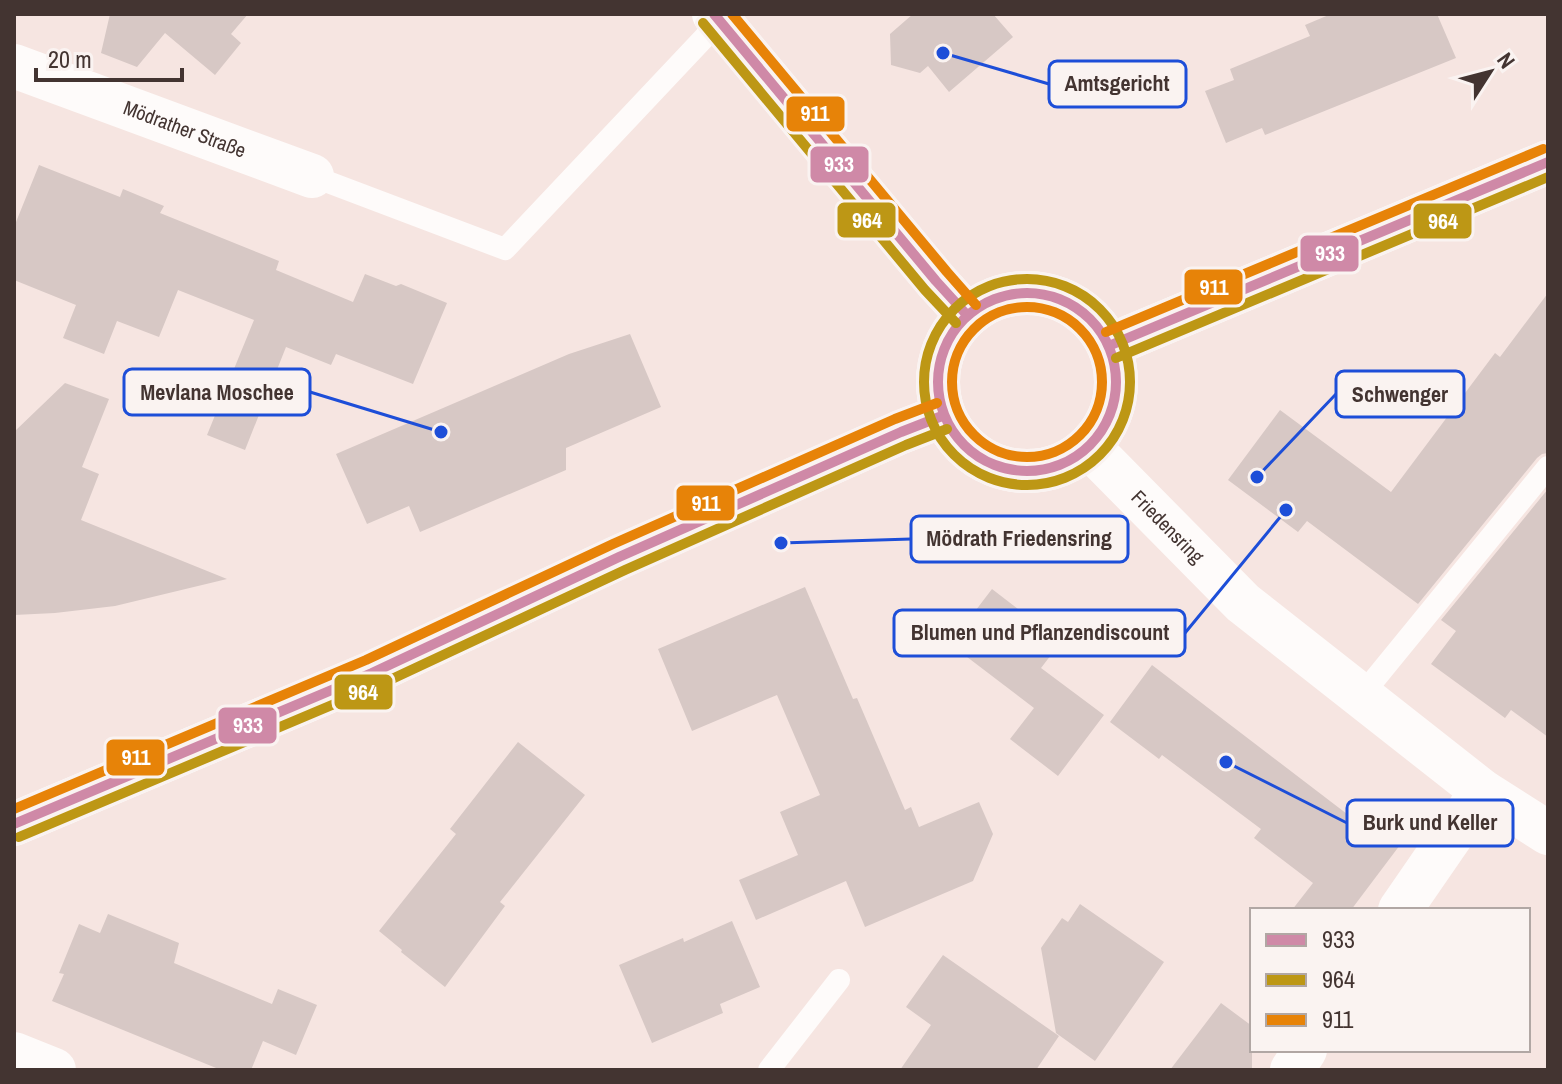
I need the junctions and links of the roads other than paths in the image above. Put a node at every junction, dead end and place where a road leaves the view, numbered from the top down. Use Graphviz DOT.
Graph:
graph roads {
  1 [pos="717,18"];
  2 [pos="14,66"];
  3 [pos="1548,162"];
  4 [pos="312,176"];
  5 [pos="966,314"];
  6 [pos="1111,345"];
  7 [pos="942,416"];
  8 [pos="1089,447"];
  9 [pos="1548,467"];
  10 [pos="1361,696"];
  11 [pos="1482,791"];
  12 [pos="14,824"];
  13 [pos="1548,833"];
  14 [pos="1401,908"];
  15 [pos="839,980"];
  16 [pos="1304,1052"];
  17 [pos="14,1054"];
  18 [pos="54,1070"];
  19 [pos="769,1070"];
  20 [pos="1292,1070"];
  1 -- 4 [label="lane"];
  1 -- 5 [label="street"];
  2 -- 4 [label="street, Mödrather Straße"];
  3 -- 6 [label="street"];
  5 -- 6 [label="street"];
  5 -- 7 [label="street"];
  6 -- 8 [label="street"];
  7 -- 8 [label="street"];
  7 -- 12 [label="street"];
  8 -- 10 [label="street, Friedensring"];
  9 -- 10 [label="lane"];
  10 -- 11 [label="street, Friedensring"];
  11 -- 13 [label="street, Friedensring"];
  11 -- 14 [label="street"];
  15 -- 19 [label="lane"];
  16 -- 20 [label="street"];
  17 -- 18 [label="street"];
}
